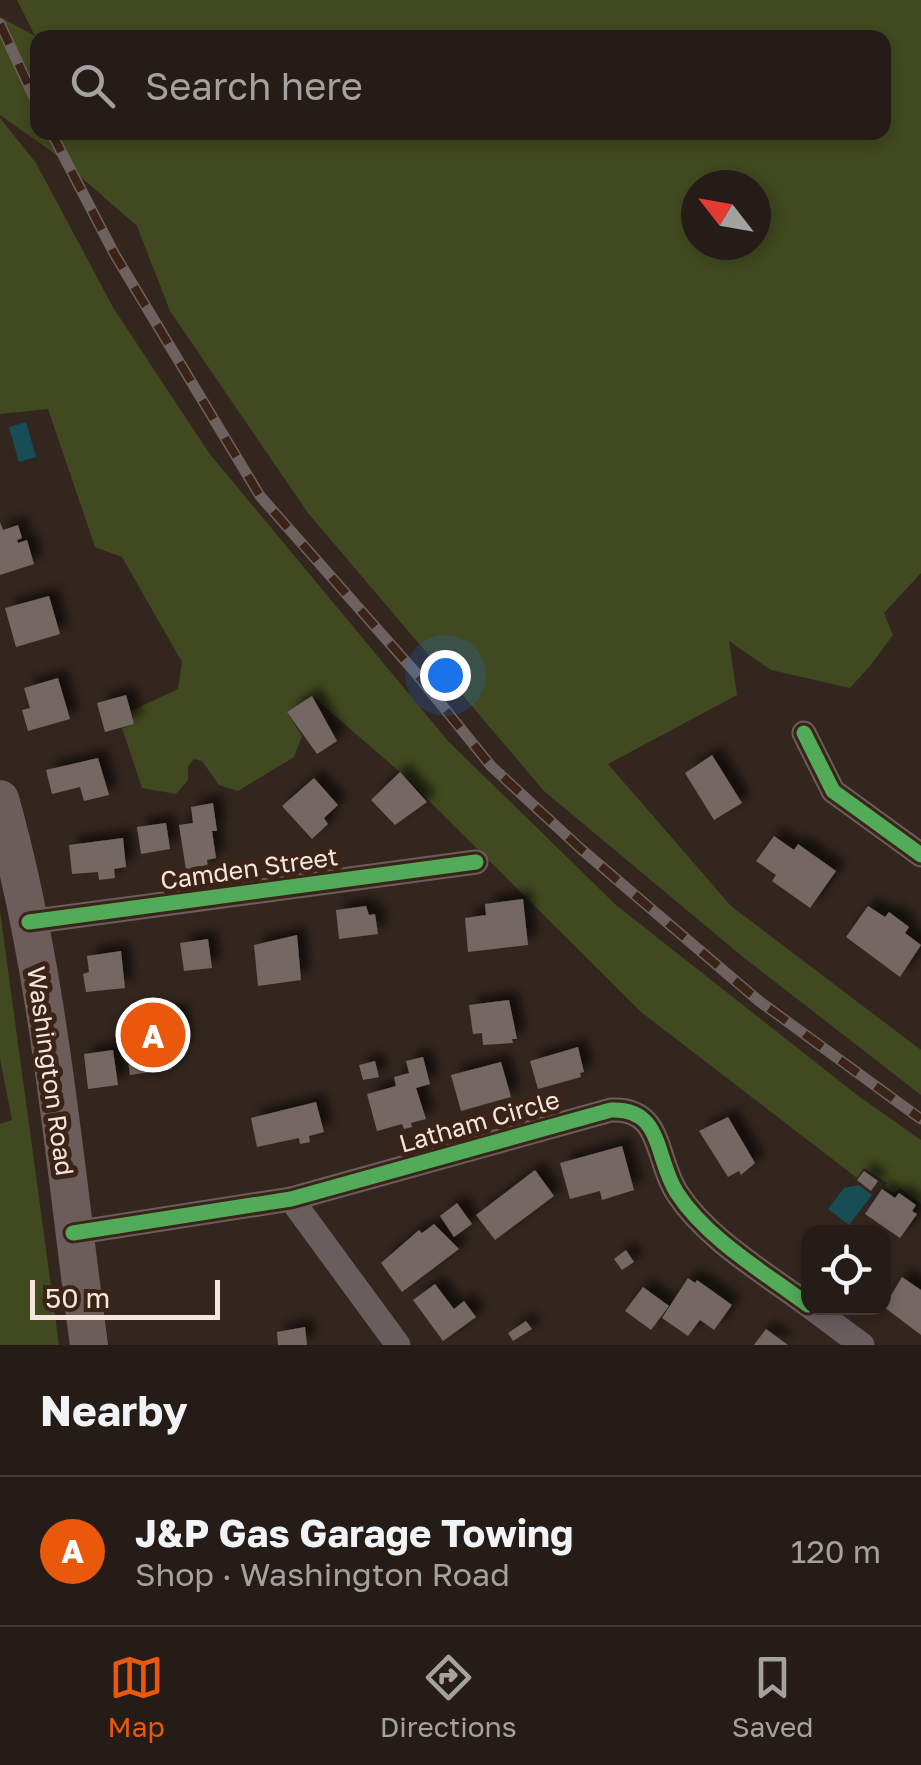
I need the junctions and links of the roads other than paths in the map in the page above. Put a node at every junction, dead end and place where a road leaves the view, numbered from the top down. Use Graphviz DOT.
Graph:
graph roads {
  1 [pos="804,733"];
  2 [pos="0,800"];
  3 [pos="921,855"];
  4 [pos="476,862"];
  5 [pos="29,922"];
  6 [pos="291,1200"];
  7 [pos="74,1233"];
  8 [pos="801,1299"];
  9 [pos="822,1315"];
  10 [pos="89,1345"];
  11 [pos="398,1345"];
  12 [pos="862,1345"];
  1 -- 3 [label="street"];
  2 -- 5 [label="main road, Washington Road"];
  4 -- 5 [label="street, Camden Street"];
  5 -- 7 [label="main road, Washington Road"];
  6 -- 7 [label="street, Latham Circle"];
  6 -- 8 [label="street, Latham Circle"];
  6 -- 11 [label="street"];
  7 -- 10 [label="main road, Washington Road"];
  9 -- 12 [label="street, Latham Circle"];
}
